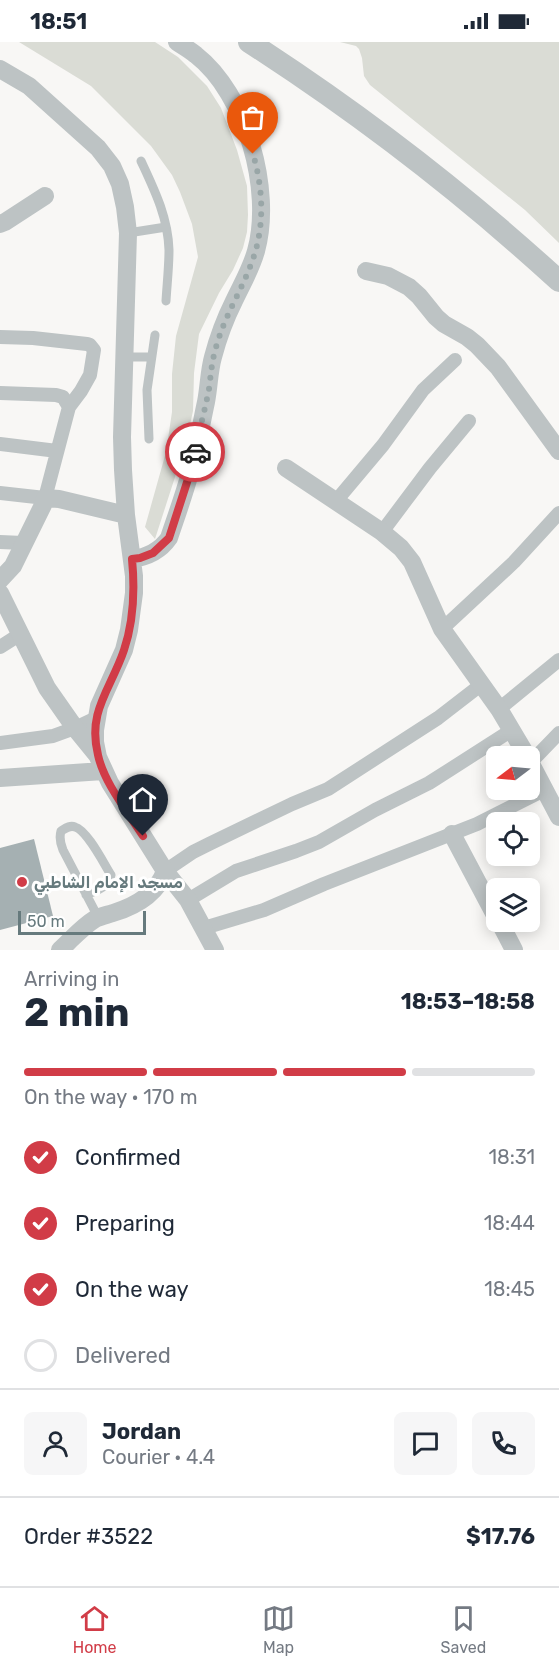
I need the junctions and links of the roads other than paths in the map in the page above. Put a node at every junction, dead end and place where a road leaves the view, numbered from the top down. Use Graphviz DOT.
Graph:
graph roads {
  1 [pos="177,42"];
  2 [pos="249,42"];
  3 [pos="0,69"];
  4 [pos="141,161"];
  5 [pos="45,196"];
  6 [pos="0,224"];
  7 [pos="166,227"];
  8 [pos="128,233"];
  9 [pos="366,271"];
  10 [pos="559,281"];
  11 [pos="166,301"];
  12 [pos="155,335"];
  13 [pos="0,337"];
  14 [pos="124,357"];
  15 [pos="151,357"];
  16 [pos="455,360"];
  17 [pos="0,393"];
  18 [pos="69,407"];
  19 [pos="469,421"];
  20 [pos="149,439"];
  21 [pos="0,444"];
  22 [pos="57,451"];
  23 [pos="559,451"];
  24 [pos="286,468"];
  25 [pos="0,493"];
  26 [pos="45,498"];
  27 [pos="336,501"];
  28 [pos="559,513"];
  29 [pos="126,514"];
  30 [pos="382,532"];
  31 [pos="0,542"];
  32 [pos="23,543"];
  33 [pos="132,559"];
  34 [pos="0,580"];
  35 [pos="0,593"];
  36 [pos="442,629"];
  37 [pos="19,634"];
  38 [pos="0,647"];
  39 [pos="559,660"];
  40 [pos="482,684"];
  41 [pos="499,709"];
  42 [pos="96,718"];
  43 [pos="75,728"];
  44 [pos="512,730"];
  45 [pos="559,734"];
  46 [pos="0,743"];
  47 [pos="521,746"];
  48 [pos="540,752"];
  49 [pos="101,764"];
  50 [pos="0,778"];
  51 [pos="540,782"];
  52 [pos="544,790"];
  53 [pos="558,813"];
  54 [pos="452,834"];
  55 [pos="165,871"];
  56 [pos="86,895"];
  57 [pos="486,898"];
  58 [pos="188,900"];
  59 [pos="98,917"];
  60 [pos="204,928"];
  61 [pos="505,932"];
  62 [pos="60,950"];
  63 [pos="215,950"];
  64 [pos="514,950"];
  1 -- 33 [label="street"];
  2 -- 10 [label="street"];
  3 -- 8 [label="street"];
  4 -- 7 [label="lane"];
  5 -- 6 [label="street"];
  7 -- 8 [label="lane"];
  7 -- 11 [label="lane"];
  8 -- 14 [label="street"];
  9 -- 23 [label="street"];
  12 -- 15 [label="lane"];
  13 -- 18 [label="street"];
  14 -- 15 [label="lane"];
  14 -- 29 [label="street"];
  15 -- 20 [label="lane"];
  16 -- 27 [label="street"];
  17 -- 18 [label="street"];
  18 -- 22 [label="street"];
  19 -- 30 [label="street"];
  21 -- 22 [label="street"];
  22 -- 26 [label="street"];
  24 -- 27 [label="street"];
  25 -- 26 [label="street"];
  26 -- 29 [label="street"];
  26 -- 32 [label="street"];
  27 -- 30 [label="street"];
  28 -- 36 [label="street"];
  29 -- 33 [label="street"];
  30 -- 36 [label="street"];
  31 -- 32 [label="street"];
  32 -- 34 [label="street"];
  33 -- 42 [label="street"];
  35 -- 37 [label="street"];
  36 -- 40 [label="street"];
  37 -- 38 [label="street"];
  37 -- 43 [label="street"];
  39 -- 41 [label="street"];
  40 -- 41 [label="street"];
  40 -- 55 [label="street"];
  41 -- 44 [label="street"];
  42 -- 43 [label="street"];
  42 -- 49 [label="street"];
  43 -- 46 [label="street"];
  43 -- 49 [label="street"];
  44 -- 47 [label="street"];
  44 -- 58 [label="street"];
  45 -- 48 [label="street"];
  49 -- 50 [label="street"];
  49 -- 55 [label="street"];
  51 -- 52 [label="street"];
  52 -- 53 [label="street"];
  52 -- 54 [label="street"];
  54 -- 57 [label="street"];
  54 -- 60 [label="street"];
  55 -- 58 [label="street"];
  55 -- 59 [label="street"];
  56 -- 56 [label="lane"];
  56 -- 59 [label="lane"];
  58 -- 60 [label="street"];
  59 -- 62 [label="street"];
  60 -- 63 [label="street"];
  61 -- 64 [label="street"];
}
